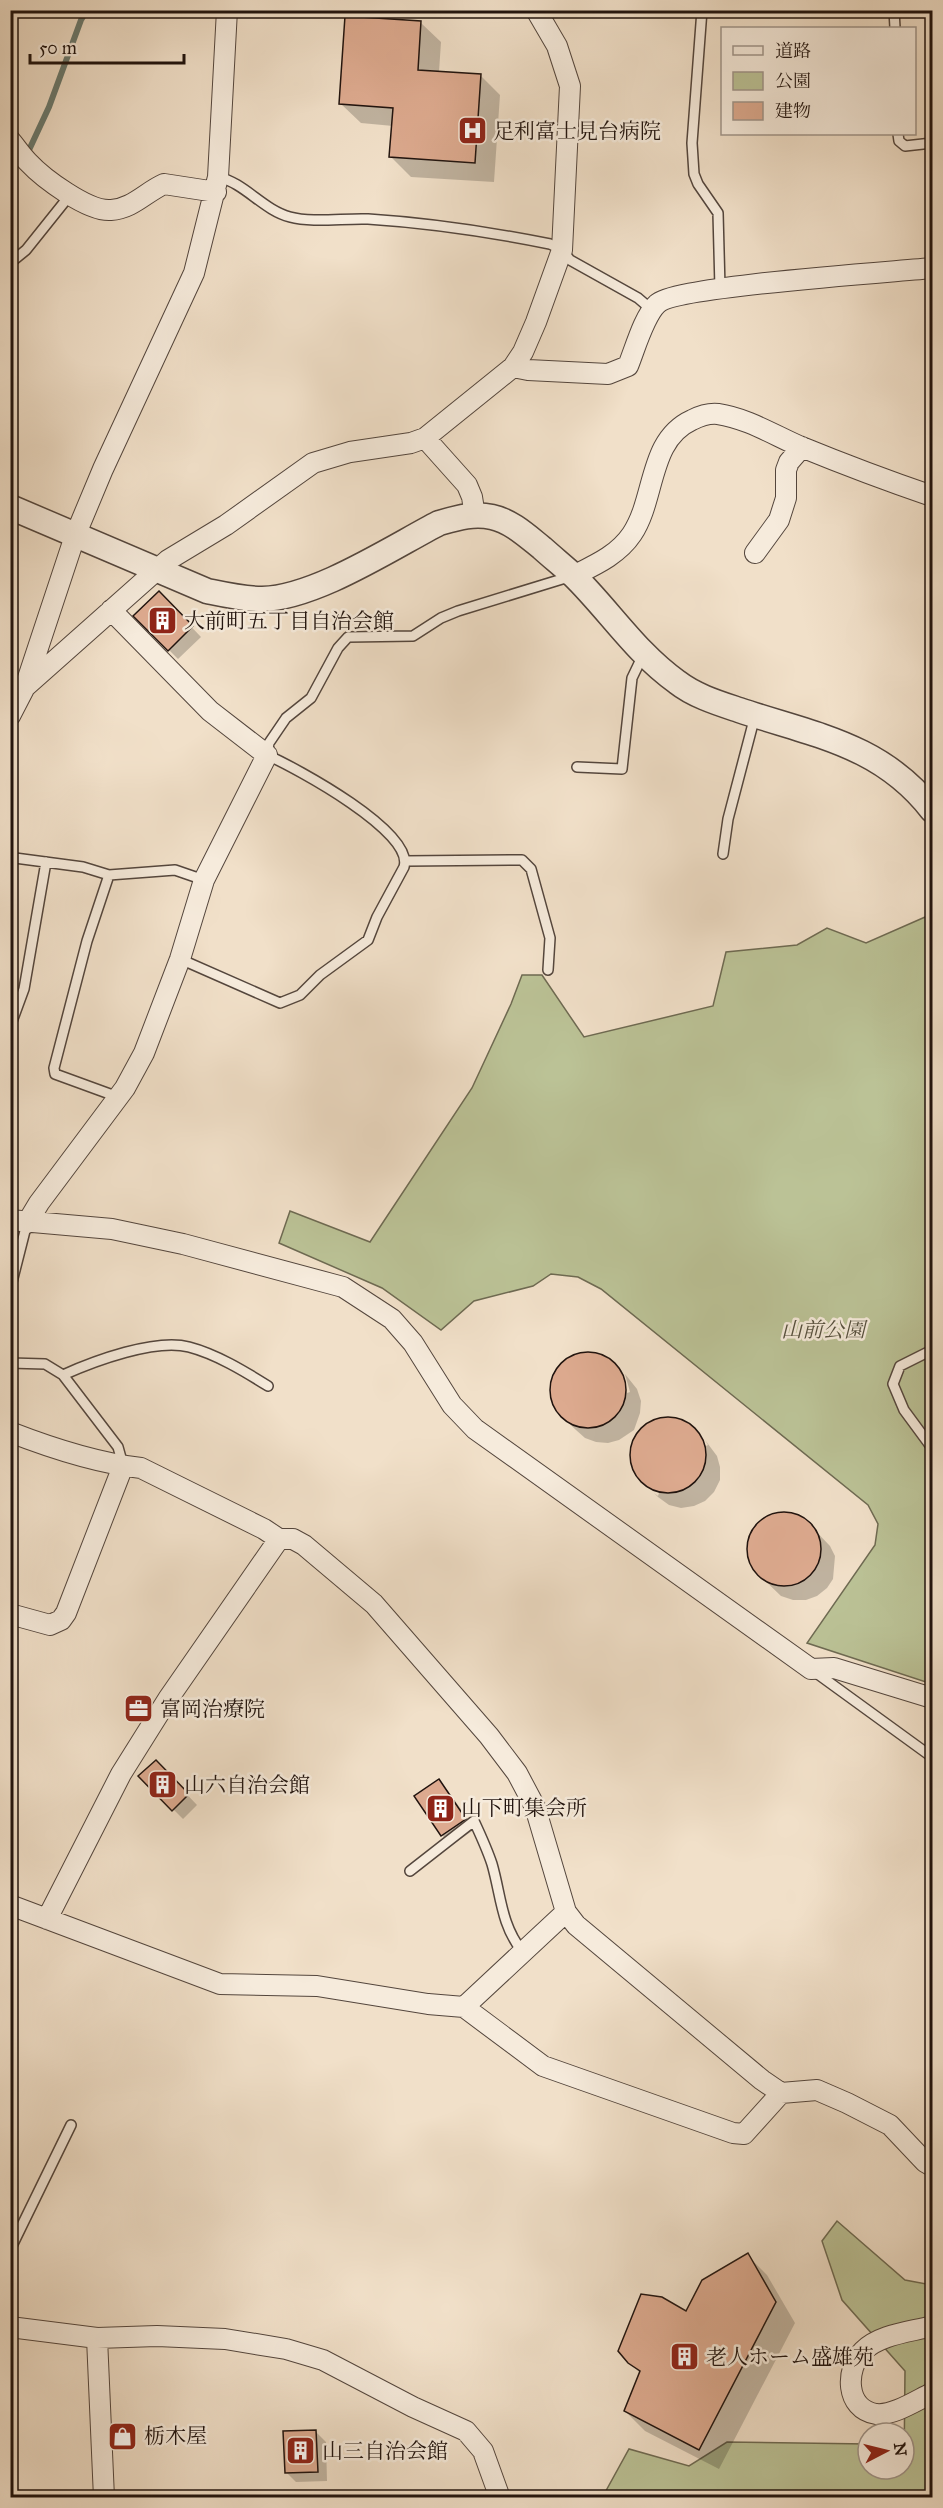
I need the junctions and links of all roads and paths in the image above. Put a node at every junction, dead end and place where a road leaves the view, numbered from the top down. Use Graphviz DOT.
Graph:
graph roads {
  1 [pos="227,10"];
  2 [pos="536,10"];
  3 [pos="702,10"];
  4 [pos="894,10"];
  5 [pos="895,27"];
  6 [pos="898,135"];
  7 [pos="10,140"];
  8 [pos="933,142"];
  9 [pos="217,184"];
  10 [pos="70,195"];
  11 [pos="562,250"];
  12 [pos="10,263"];
  13 [pos="933,268"];
  14 [pos="720,288"];
  15 [pos="652,310"];
  16 [pos="513,367"];
  17 [pos="424,438"];
  18 [pos="802,447"];
  19 [pos="933,496"];
  20 [pos="10,507"];
  21 [pos="474,516"];
  22 [pos="75,536"];
  23 [pos="755,554"];
  24 [pos="158,571"];
  25 [pos="573,576"];
  26 [pos="111,610"];
  27 [pos="644,653"];
  28 [pos="25,687"];
  29 [pos="755,715"];
  30 [pos="10,716"];
  31 [pos="267,755"];
  32 [pos="577,767"];
  33 [pos="933,810"];
  34 [pos="723,854"];
  35 [pos="15,858"];
  36 [pos="406,861"];
  37 [pos="46,862"];
  38 [pos="109,875"];
  39 [pos="204,880"];
  40 [pos="180,959"];
  41 [pos="548,970"];
  42 [pos="10,1027"];
  43 [pos="118,1097"];
  44 [pos="19,1222"];
  45 [pos="10,1290"];
  46 [pos="933,1350"];
  47 [pos="10,1363"];
  48 [pos="63,1375"];
  49 [pos="268,1386"];
  50 [pos="10,1432"];
  51 [pos="933,1448"];
  52 [pos="123,1466"];
  53 [pos="279,1539"];
  54 [pos="10,1614"];
  55 [pos="811,1669"];
  56 [pos="933,1698"];
  57 [pos="933,1757"];
  58 [pos="410,1870"];
  59 [pos="10,1905"];
  60 [pos="566,1912"];
  61 [pos="47,1918"];
  62 [pos="522,1951"];
  63 [pos="464,2007"];
  64 [pos="781,2092"];
  65 [pos="71,2126"];
  66 [pos="933,2166"];
  67 [pos="10,2250"];
  68 [pos="933,2326"];
  69 [pos="10,2327"];
  70 [pos="97,2338"];
  71 [pos="933,2393"];
  72 [pos="104,2498"];
  73 [pos="500,2498"];
  1 -- 9 [label="street"];
  2 -- 11 [label="street"];
  3 -- 14 [label="lane"];
  4 -- 5 [label="lane"];
  6 -- 8 [label="lane"];
  7 -- 10 [label="street"];
  9 -- 10 [label="street"];
  9 -- 11 [label="lane"];
  9 -- 22 [label="street"];
  10 -- 12 [label="lane"];
  11 -- 15 [label="lane"];
  11 -- 16 [label="street"];
  13 -- 14 [label="street"];
  14 -- 15 [label="street"];
  15 -- 16 [label="street"];
  16 -- 17 [label="street"];
  17 -- 21 [label="street"];
  17 -- 24 [label="street"];
  18 -- 19 [label="street"];
  18 -- 23 [label="street"];
  18 -- 25 [label="street"];
  20 -- 22 [label="street"];
  21 -- 24 [label="street"];
  21 -- 25 [label="street"];
  22 -- 24 [label="street"];
  22 -- 28 [label="street"];
  24 -- 26 [label="street"];
  25 -- 27 [label="street"];
  25 -- 31 [label="lane"];
  26 -- 28 [label="street"];
  26 -- 31 [label="street"];
  27 -- 29 [label="street"];
  27 -- 32 [label="lane"];
  28 -- 30 [label="street"];
  29 -- 33 [label="street"];
  29 -- 34 [label="lane"];
  31 -- 36 [label="lane"];
  31 -- 39 [label="street"];
  35 -- 37 [label="lane"];
  36 -- 40 [label="lane"];
  36 -- 41 [label="lane"];
  37 -- 38 [label="lane"];
  37 -- 42 [label="lane"];
  38 -- 39 [label="lane"];
  38 -- 43 [label="lane"];
  39 -- 40 [label="street"];
  40 -- 43 [label="street"];
  43 -- 44 [label="street"];
  44 -- 45 [label="lane"];
  44 -- 55 [label="street"];
  46 -- 51 [label="lane"];
  47 -- 48 [label="lane"];
  48 -- 49 [label="lane"];
  48 -- 52 [label="lane"];
  50 -- 52 [label="street"];
  52 -- 53 [label="street"];
  52 -- 54 [label="street"];
  53 -- 60 [label="street"];
  53 -- 61 [label="street"];
  55 -- 56 [label="street"];
  55 -- 57 [label="lane"];
  58 -- 62 [label="lane"];
  59 -- 61 [label="street"];
  60 -- 62 [label="street"];
  60 -- 64 [label="street"];
  61 -- 63 [label="street"];
  62 -- 63 [label="street"];
  63 -- 64 [label="street"];
  64 -- 66 [label="street"];
  65 -- 67 [label="lane"];
  68 -- 71 [label="street"];
  69 -- 70 [label="street"];
  70 -- 72 [label="street"];
  70 -- 73 [label="street"];
}
